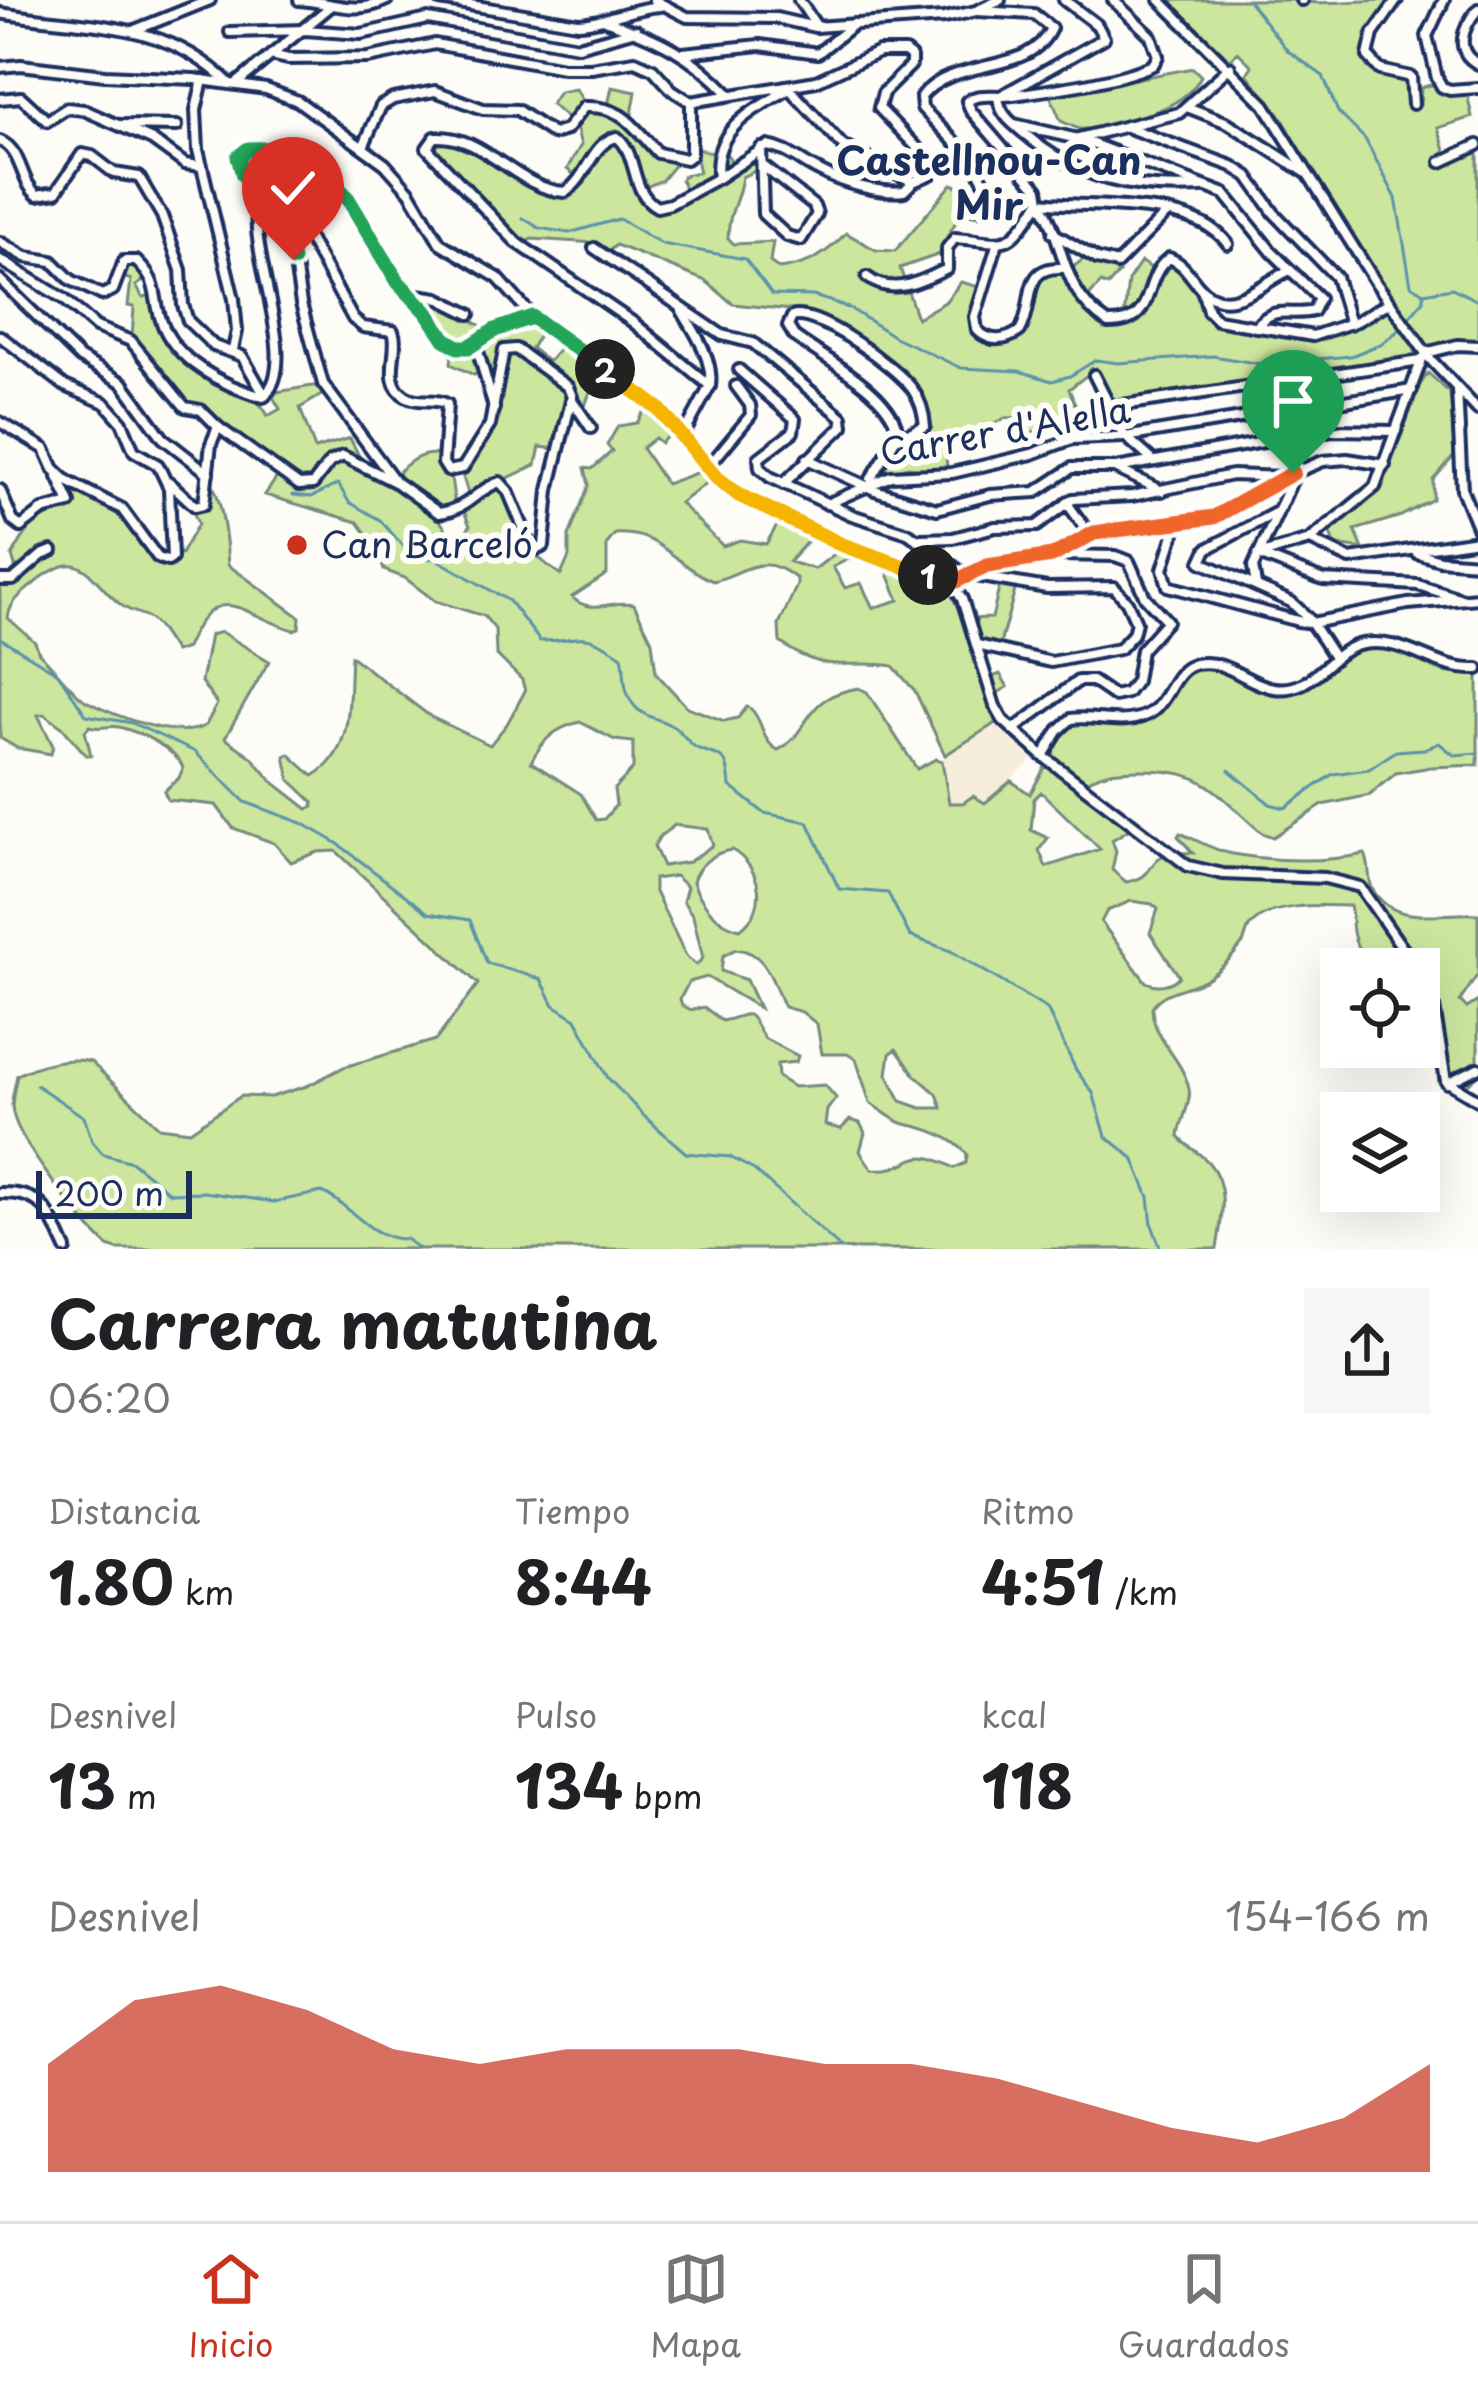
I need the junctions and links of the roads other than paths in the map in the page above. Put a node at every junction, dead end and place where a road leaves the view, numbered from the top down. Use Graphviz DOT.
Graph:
graph roads {
  1 [pos="210,0"];
  2 [pos="299,0"];
  3 [pos="387,0"];
  4 [pos="440,0"];
  5 [pos="799,0"];
  6 [pos="1000,0"];
  7 [pos="1064,0"];
  8 [pos="1113,0"];
  9 [pos="1160,0"];
  10 [pos="1396,0"];
  11 [pos="1444,0"];
  12 [pos="657,3"];
  13 [pos="332,6"];
  14 [pos="1478,9"];
  15 [pos="976,11"];
  16 [pos="0,13"];
  17 [pos="605,21"];
  18 [pos="854,24"];
  19 [pos="817,27"];
  20 [pos="134,30"];
  21 [pos="305,30"];
  22 [pos="636,30"];
  23 [pos="230,32"];
  24 [pos="683,53"];
  25 [pos="271,56"];
  26 [pos="1478,64"];
  27 [pos="0,67"];
  28 [pos="1230,67"];
  29 [pos="203,80"];
  30 [pos="232,84"];
  31 [pos="788,87"];
  32 [pos="1478,88"];
  33 [pos="729,94"];
  34 [pos="998,98"];
  35 [pos="0,99"];
  36 [pos="691,102"];
  37 [pos="1413,104"];
  38 [pos="1187,107"];
  39 [pos="1014,124"];
  40 [pos="116,125"];
  41 [pos="177,126"];
  42 [pos="1129,128"];
  43 [pos="1077,139"];
  44 [pos="0,141"];
  45 [pos="1478,146"];
  46 [pos="363,147"];
  47 [pos="761,148"];
  48 [pos="1442,162"];
  49 [pos="202,166"];
  50 [pos="763,166"];
  51 [pos="1309,174"];
  52 [pos="718,178"];
  53 [pos="269,182"];
  54 [pos="913,182"];
  55 [pos="1204,187"];
  56 [pos="261,191"];
  57 [pos="993,198"];
  58 [pos="1040,202"];
  59 [pos="1166,214"];
  60 [pos="1053,232"];
  61 [pos="0,242"];
  62 [pos="1228,244"];
  63 [pos="997,245"];
  64 [pos="594,248"];
  65 [pos="0,260"];
  66 [pos="1064,268"];
  67 [pos="1292,269"];
  68 [pos="867,277"];
  69 [pos="0,280"];
  70 [pos="1203,291"];
  71 [pos="409,294"];
  72 [pos="1390,302"];
  73 [pos="677,303"];
  74 [pos="470,314"];
  75 [pos="532,317"];
  76 [pos="1350,324"];
  77 [pos="1256,326"];
  78 [pos="0,336"];
  79 [pos="476,344"];
  80 [pos="1478,346"];
  81 [pos="233,350"];
  82 [pos="1423,357"];
  83 [pos="739,370"];
  84 [pos="1094,375"];
  85 [pos="710,386"];
  86 [pos="736,386"];
  87 [pos="1457,387"];
  88 [pos="1412,390"];
  89 [pos="265,396"];
  90 [pos="572,400"];
  91 [pos="1109,407"];
  92 [pos="495,409"];
  93 [pos="1478,410"];
  94 [pos="0,422"];
  95 [pos="218,427"];
  96 [pos="591,428"];
  97 [pos="1396,431"];
  98 [pos="682,436"];
  99 [pos="1125,437"];
  100 [pos="896,439"];
  101 [pos="807,459"];
  102 [pos="1152,460"];
  103 [pos="1385,465"];
  104 [pos="708,467"];
  105 [pos="1116,468"];
  106 [pos="208,472"];
  107 [pos="1296,472"];
  108 [pos="58,474"];
  109 [pos="1284,477"];
  110 [pos="168,481"];
  111 [pos="394,482"];
  112 [pos="783,484"];
  113 [pos="866,484"];
  114 [pos="0,490"];
  115 [pos="1162,491"];
  116 [pos="1067,503"];
  117 [pos="827,504"];
  118 [pos="1275,513"];
  119 [pos="1178,522"];
  120 [pos="1478,529"];
  121 [pos="1090,535"];
  122 [pos="918,538"];
  123 [pos="1478,539"];
  124 [pos="1310,540"];
  125 [pos="52,551"];
  126 [pos="1415,552"];
  127 [pos="1056,554"];
  128 [pos="1258,555"];
  129 [pos="1478,563"];
  130 [pos="964,574"];
  131 [pos="0,580"];
  132 [pos="950,584"];
  133 [pos="1256,586"];
  134 [pos="1478,598"];
  135 [pos="1462,599"];
  136 [pos="1312,623"];
  137 [pos="977,645"];
  138 [pos="1335,659"];
  139 [pos="1478,669"];
  140 [pos="1013,730"];
  141 [pos="1043,756"];
  142 [pos="1461,1080"];
  143 [pos="1474,1098"];
  144 [pos="0,1192"];
  145 [pos="67,1249"];
  1 -- 20 [label="street"];
  2 -- 13 [label="street"];
  3 -- 13 [label="street"];
  4 -- 17 [label="street"];
  5 -- 19 [label="street"];
  6 -- 15 [label="street"];
  7 -- 34 [label="street"];
  8 -- 34 [label="street"];
  9 -- 28 [label="street"];
  10 -- 37 [label="street"];
  11 -- 32 [label="street"];
  12 -- 17 [label="street"];
  12 -- 19 [label="street"];
  13 -- 21 [label="street"];
  14 -- 26 [label="street"];
  15 -- 18 [label="street"];
  15 -- 57 [label="street"];
  16 -- 20 [label="street"];
  17 -- 22 [label="street"];
  18 -- 19 [label="street"];
  18 -- 24 [label="street"];
  20 -- 30 [label="street"];
  21 -- 22 [label="street"];
  21 -- 23 [label="street"];
  21 -- 25 [label="street"];
  22 -- 24 [label="street"];
  24 -- 33 [label="street"];
  25 -- 30 [label="street"];
  25 -- 36 [label="street"];
  27 -- 29 [label="street"];
  28 -- 38 [label="street"];
  28 -- 51 [label="street"];
  29 -- 30 [label="street"];
  29 -- 49 [label="street"];
  30 -- 46 [label="street"];
  31 -- 33 [label="street"];
  31 -- 52 [label="street"];
  31 -- 54 [label="street"];
  31 -- 54 [label="street"];
  33 -- 36 [label="street"];
  34 -- 39 [label="street"];
  34 -- 58 [label="street"];
  35 -- 40 [label="street"];
  36 -- 46 [label="street"];
  38 -- 42 [label="street"];
  38 -- 51 [label="street"];
  39 -- 43 [label="street"];
  39 -- 55 [label="street"];
  40 -- 41 [label="street"];
  40 -- 49 [label="street"];
  42 -- 43 [label="street"];
  42 -- 76 [label="street"];
  43 -- 55 [label="street"];
  44 -- 81 [label="street"];
  45 -- 48 [label="street"];
  46 -- 75 [label="street"];
  47 -- 50 [label="street"];
  47 -- 52 [label="street"];
  47 -- 54 [label="street"];
  49 -- 81 [label="street"];
  50 -- 50 [label="street"];
  51 -- 72 [label="street"];
  52 -- 85 [label="street"];
  53 -- 56 [label="street"];
  53 -- 71 [label="street"];
  53 -- 92 [label="street"];
  55 -- 67 [label="street"];
  56 -- 89 [label="street"];
  56 -- 111 [label="street"];
  58 -- 59 [label="street"];
  58 -- 60 [label="street"];
  58 -- 63 [label="street"];
  59 -- 60 [label="street"];
  59 -- 62 [label="street"];
  60 -- 66 [label="street"];
  61 -- 89 [label="street"];
  63 -- 66 [label="street"];
  63 -- 68 [label="street"];
  64 -- 73 [label="street"];
  65 -- 95 [label="street"];
  66 -- 70 [label="street"];
  67 -- 70 [label="street"];
  67 -- 77 [label="street"];
  69 -- 106 [label="street"];
  70 -- 77 [label="street"];
  71 -- 74 [label="street"];
  71 -- 79 [label="street"];
  72 -- 76 [label="street"];
  72 -- 82 [label="street"];
  73 -- 85 [label="street"];
  73 -- 101 [label="street"];
  75 -- 79 [label="street"];
  75 -- 98 [label="street"];
  76 -- 77 [label="street"];
  78 -- 110 [label="street"];
  79 -- 92 [label="street"];
  80 -- 82 [label="street"];
  81 -- 89 [label="street"];
  82 -- 87 [label="street"];
  82 -- 88 [label="street"];
  82 -- 91 [label="street"];
  83 -- 112 [label="street"];
  84 -- 91 [label="street"];
  85 -- 98 [label="street"];
  86 -- 104 [label="street"];
  87 -- 93 [label="street"];
  87 -- 120 [label="street"];
  88 -- 97 [label="street"];
  88 -- 99 [label="street, Carrer d'Alella"];
  90 -- 92 [label="street"];
  90 -- 96 [label="street"];
  90 -- 111 [label="street"];
  91 -- 99 [label="street"];
  94 -- 108 [label="street"];
  95 -- 106 [label="street"];
  95 -- 111 [label="street"];
  97 -- 102 [label="street"];
  97 -- 103 [label="street"];
  98 -- 104 [label="street"];
  99 -- 102 [label="street"];
  99 -- 113 [label="street, Carrer d'Alella"];
  100 -- 100 [label="street"];
  100 -- 113 [label="street"];
  101 -- 112 [label="street"];
  101 -- 113 [label="street"];
  102 -- 105 [label="street"];
  103 -- 107 [label="street"];
  103 -- 124 [label="street"];
  104 -- 132 [label="street"];
  105 -- 113 [label="street"];
  105 -- 115 [label="street"];
  106 -- 110 [label="street"];
  107 -- 109 [label="street"];
  107 -- 118 [label="street"];
  108 -- 110 [label="street"];
  108 -- 114 [label="street"];
  109 -- 115 [label="street"];
  109 -- 119 [label="street"];
  112 -- 117 [label="street"];
  113 -- 117 [label="street, Carrer d'Alella"];
  115 -- 116 [label="street"];
  116 -- 121 [label="street"];
  116 -- 122 [label="street"];
  117 -- 122 [label="street"];
  118 -- 128 [label="street"];
  118 -- 133 [label="street"];
  119 -- 121 [label="street"];
  119 -- 136 [label="street"];
  121 -- 127 [label="street"];
  122 -- 130 [label="street"];
  123 -- 126 [label="street"];
  124 -- 126 [label="street"];
  124 -- 128 [label="street"];
  125 -- 131 [label="street"];
  126 -- 129 [label="street"];
  127 -- 130 [label="street"];
  127 -- 140 [label="street"];
  128 -- 133 [label="street"];
  128 -- 135 [label="street"];
  130 -- 132 [label="street"];
  130 -- 137 [label="street"];
  132 -- 137 [label="street"];
  133 -- 136 [label="street"];
  134 -- 135 [label="street"];
  135 -- 136 [label="street"];
  136 -- 138 [label="street"];
  137 -- 140 [label="street"];
  138 -- 139 [label="street"];
  138 -- 141 [label="street"];
  140 -- 141 [label="street"];
  141 -- 142 [label="street"];
  142 -- 143 [label="street"];
  144 -- 145 [label="street"];
}
